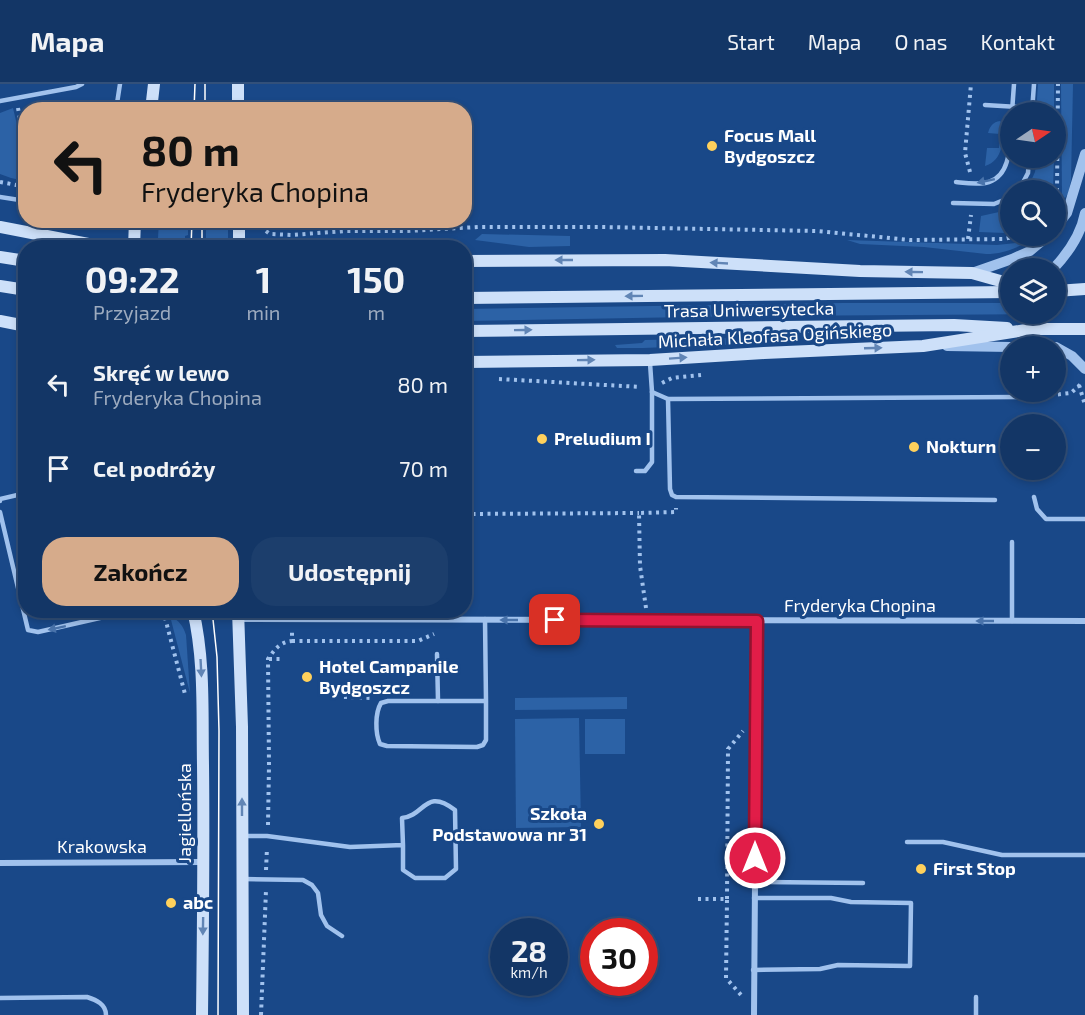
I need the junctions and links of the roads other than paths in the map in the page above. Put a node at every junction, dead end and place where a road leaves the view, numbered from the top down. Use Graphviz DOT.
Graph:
graph roads {
  1 [pos="82,84"];
  2 [pos="120,84"];
  3 [pos="154,84"];
  4 [pos="238,84"];
  5 [pos="1014,84"];
  6 [pos="1034,84"];
  7 [pos="0,101"];
  8 [pos="117,102"];
  9 [pos="152,102"];
  10 [pos="238,102"];
  11 [pos="1012,102"];
  12 [pos="1033,102"];
  13 [pos="986,105"];
  14 [pos="1000,106"];
  15 [pos="1085,154"];
  16 [pos="1005,168"];
  17 [pos="956,182"];
  18 [pos="1,197"];
  19 [pos="18,200"];
  20 [pos="1000,202"];
  21 [pos="953,203"];
  22 [pos="1085,213"];
  23 [pos="1066,214"];
  24 [pos="0,227"];
  25 [pos="67,240"];
  26 [pos="1036,246"];
  27 [pos="0,257"];
  28 [pos="1063,258"];
  29 [pos="18,260"];
  30 [pos="472,261"];
  31 [pos="972,273"];
  32 [pos="1000,281"];
  33 [pos="0,286"];
  34 [pos="18,289"];
  35 [pos="1085,289"];
  36 [pos="1066,290"];
  37 [pos="1000,292"];
  38 [pos="472,298"];
  39 [pos="1085,328"];
  40 [pos="1032,329"];
  41 [pos="472,331"];
  42 [pos="923,346"];
  43 [pos="1000,347"];
  44 [pos="1066,353"];
  45 [pos="650,360"];
  46 [pos="472,362"];
  47 [pos="1085,369"];
  48 [pos="652,392"];
  49 [pos="1000,397"];
  50 [pos="668,399"];
  51 [pos="636,471"];
  52 [pos="18,495"];
  53 [pos="1034,497"];
  54 [pos="995,500"];
  55 [pos="0,501"];
  56 [pos="0,512"];
  57 [pos="1085,519"];
  58 [pos="1012,542"];
  59 [pos="18,588"];
  60 [pos="25,618"];
  61 [pos="100,618"];
  62 [pos="195,618"];
  63 [pos="238,618"];
  64 [pos="278,618"];
  65 [pos="485,619"];
  66 [pos="757,621"];
  67 [pos="1012,621"];
  68 [pos="1085,621"];
  69 [pos="437,654"];
  70 [pos="438,701"];
  71 [pos="486,701"];
  72 [pos="242,836"];
  73 [pos="907,842"];
  74 [pos="403,845"];
  75 [pos="1085,855"];
  76 [pos="204,862"];
  77 [pos="0,863"];
  78 [pos="243,879"];
  79 [pos="755,882"];
  80 [pos="863,884"];
  81 [pos="754,898"];
  82 [pos="342,936"];
  83 [pos="753,970"];
  84 [pos="976,997"];
  85 [pos="0,998"];
  86 [pos="106,1015"];
  87 [pos="202,1015"];
  88 [pos="243,1015"];
  89 [pos="754,1015"];
  90 [pos="976,1015"];
  1 -- 7 [label="lane"];
  2 -- 8 [label="lane"];
  3 -- 9 [label="main road"];
  4 -- 10 [label="main road"];
  5 -- 11 [label="lane"];
  6 -- 12 [label="lane"];
  13 -- 14 [label="lane"];
  15 -- 23 [label="street"];
  16 -- 17 [label="lane, one-way"];
  18 -- 19 [label="lane"];
  20 -- 21 [label="lane"];
  22 -- 28 [label="street"];
  24 -- 25 [label="main road"];
  26 -- 31 [label="street"];
  27 -- 29 [label="main road"];
  31 -- 30 [label="main road, one-way"];
  31 -- 32 [label="main road"];
  33 -- 34 [label="main road"];
  35 -- 36 [label="main road"];
  37 -- 38 [label="main road, Trasa Uniwersytecka, one-way"];
  39 -- 40 [label="main road, Michała Kleofasa Ogińskiego"];
  41 -- 40 [label="main road, Trasa Uniwersytecka, one-way"];
  40 -- 42 [label="main road, Michała Kleofasa Ogińskiego"];
  42 -- 43 [label="street"];
  45 -- 42 [label="main road, Michała Kleofasa Ogińskiego, one-way"];
  44 -- 47 [label="street"];
  46 -- 45 [label="main road, Michała Kleofasa Ogińskiego, one-way"];
  45 -- 48 [label="lane"];
  48 -- 50 [label="lane"];
  48 -- 51 [label="lane"];
  49 -- 50 [label="lane"];
  50 -- 54 [label="lane"];
  52 -- 55 [label="lane"];
  53 -- 57 [label="lane"];
  59 -- 56 [label="lane, one-way"];
  58 -- 67 [label="lane"];
  61 -- 60 [label="lane, one-way"];
  62 -- 76 [label="main road, Jagiellońska, one-way"];
  72 -- 63 [label="main road, one-way"];
  64 -- 65 [label="street, Fryderyka Chopina"];
  66 -- 65 [label="street, Fryderyka Chopina, one-way"];
  65 -- 71 [label="lane"];
  67 -- 66 [label="street, Fryderyka Chopina, one-way"];
  66 -- 79 [label="street"];
  67 -- 68 [label="street, Fryderyka Chopina"];
  69 -- 70 [label="lane"];
  70 -- 71 [label="lane"];
  70 -- 71 [label="lane"];
  72 -- 74 [label="lane"];
  72 -- 78 [label="main road"];
  73 -- 75 [label="lane"];
  74 -- 74 [label="lane"];
  76 -- 77 [label="street, Krakowska"];
  76 -- 87 [label="main road, Jagiellońska, one-way"];
  78 -- 82 [label="lane"];
  78 -- 88 [label="main road"];
  79 -- 80 [label="lane"];
  79 -- 81 [label="street"];
  81 -- 83 [label="street"];
  81 -- 83 [label="lane"];
  83 -- 89 [label="street"];
  84 -- 90 [label="lane"];
  85 -- 86 [label="lane"];
}
